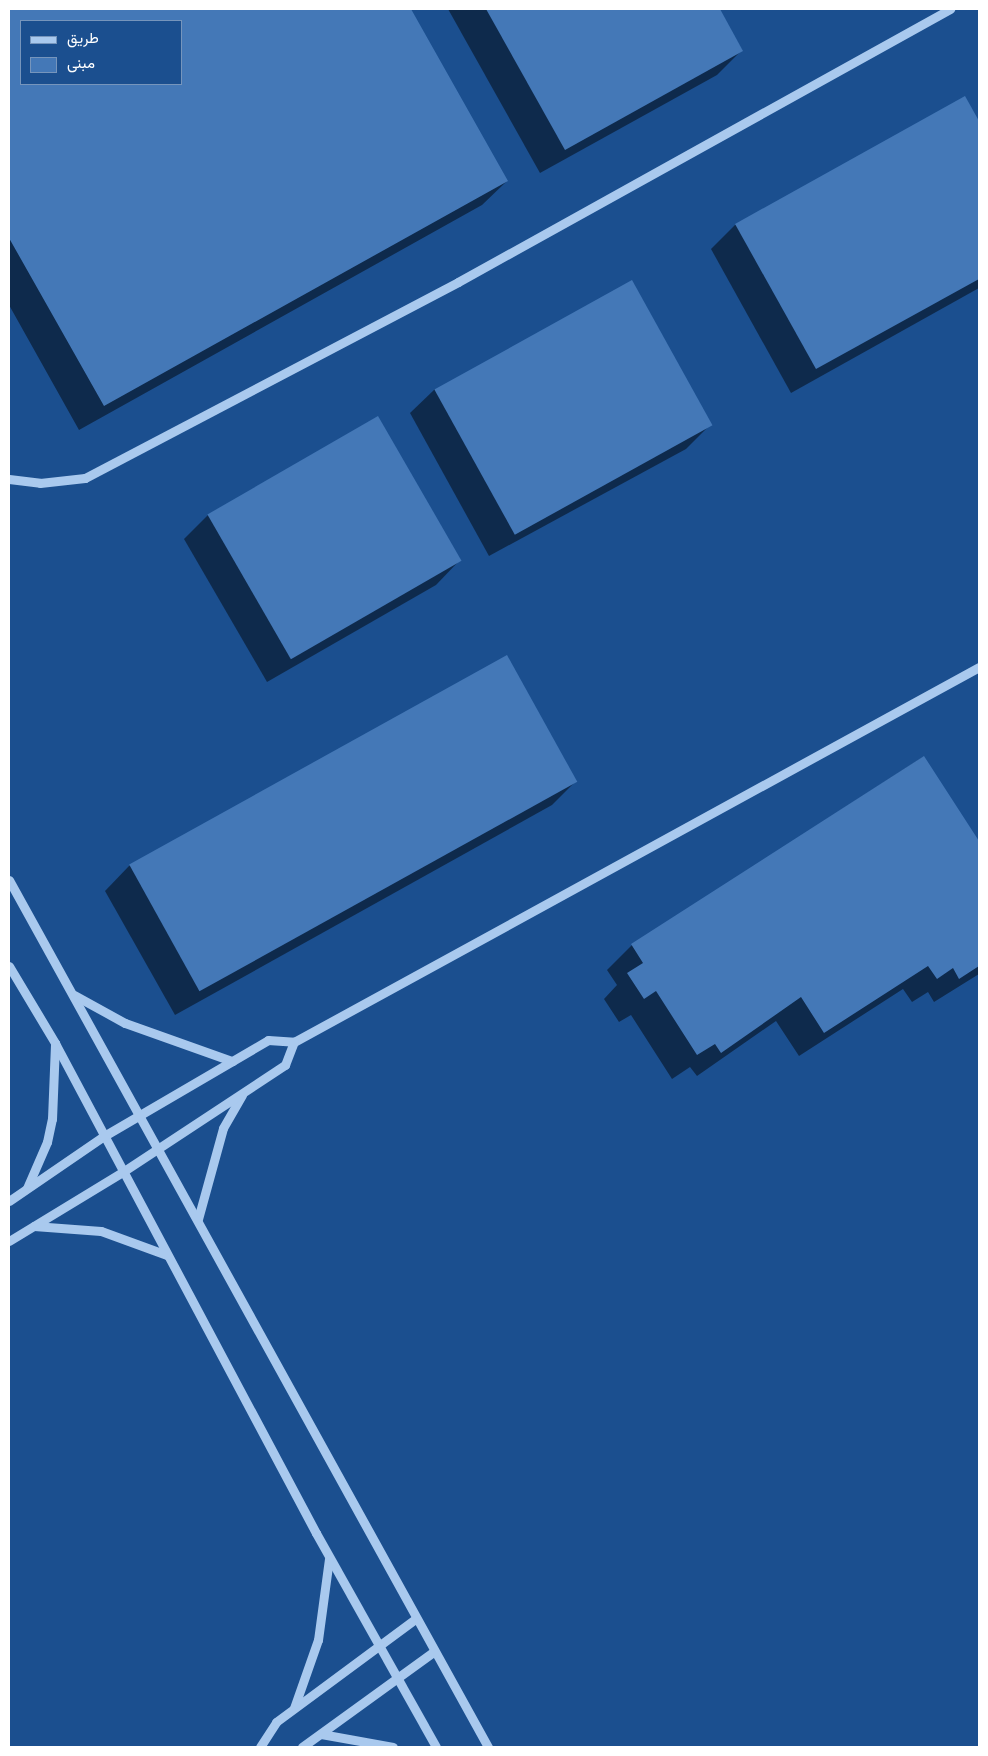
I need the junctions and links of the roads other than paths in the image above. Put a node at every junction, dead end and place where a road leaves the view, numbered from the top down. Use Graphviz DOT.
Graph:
graph roads {
  1 [pos="950,9"];
  2 [pos="9,478"];
  3 [pos="979,667"];
  4 [pos="9,880"];
  5 [pos="9,966"];
  6 [pos="73,995"];
  7 [pos="294,1042"];
  8 [pos="55,1043"];
  9 [pos="232,1061"];
  10 [pos="243,1093"];
  11 [pos="139,1114"];
  12 [pos="104,1136"];
  13 [pos="160,1148"];
  14 [pos="124,1172"];
  15 [pos="27,1189"];
  16 [pos="9,1201"];
  17 [pos="198,1219"];
  18 [pos="34,1226"];
  19 [pos="9,1241"];
  20 [pos="167,1255"];
  21 [pos="330,1559"];
  22 [pos="415,1619"];
  23 [pos="377,1646"];
  24 [pos="433,1652"];
  25 [pos="396,1677"];
  26 [pos="294,1708"];
  27 [pos="321,1734"];
  28 [pos="260,1747"];
  29 [pos="302,1747"];
  30 [pos="393,1747"];
  31 [pos="436,1747"];
  32 [pos="488,1747"];
  1 -- 2 [label="street"];
  3 -- 7 [label="street"];
  4 -- 6 [label="street"];
  5 -- 8 [label="street"];
  6 -- 9 [label="street"];
  6 -- 11 [label="street"];
  7 -- 9 [label="street"];
  7 -- 10 [label="street"];
  8 -- 12 [label="street"];
  8 -- 15 [label="street"];
  9 -- 11 [label="street"];
  10 -- 13 [label="street"];
  10 -- 17 [label="street"];
  11 -- 12 [label="street"];
  11 -- 13 [label="street"];
  12 -- 14 [label="street"];
  12 -- 15 [label="street"];
  13 -- 14 [label="street"];
  13 -- 17 [label="street"];
  14 -- 18 [label="street"];
  14 -- 20 [label="street"];
  15 -- 16 [label="street"];
  17 -- 22 [label="street"];
  18 -- 19 [label="street"];
  18 -- 20 [label="street"];
  20 -- 21 [label="street"];
  21 -- 23 [label="street"];
  21 -- 26 [label="street"];
  22 -- 23 [label="street"];
  22 -- 24 [label="street"];
  23 -- 25 [label="street"];
  23 -- 26 [label="street"];
  24 -- 25 [label="street"];
  24 -- 32 [label="street"];
  25 -- 27 [label="street"];
  25 -- 31 [label="street"];
  26 -- 28 [label="street"];
  27 -- 29 [label="street"];
  27 -- 30 [label="street"];
}
